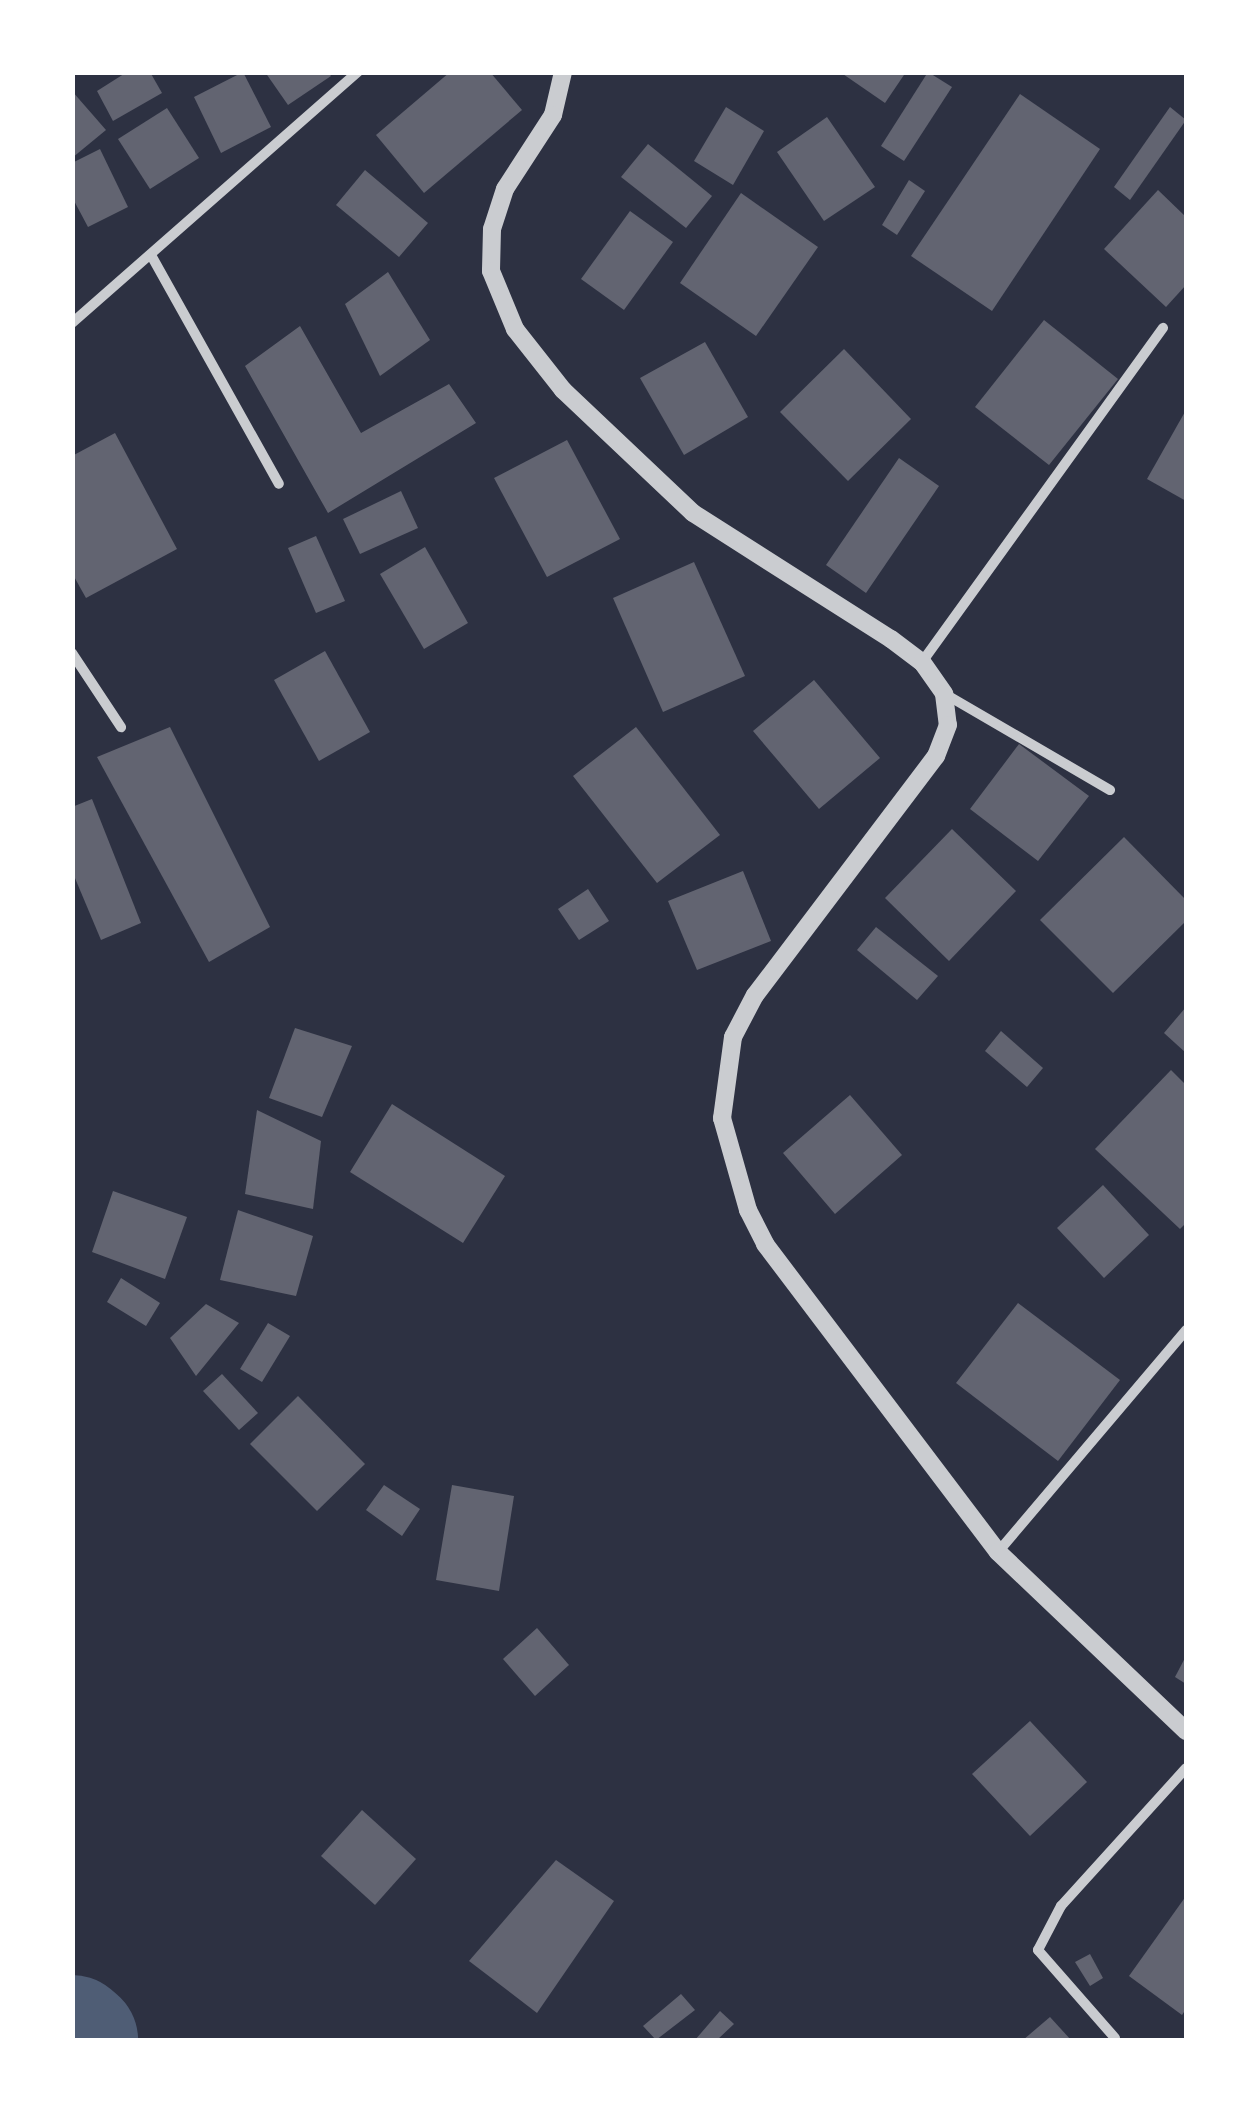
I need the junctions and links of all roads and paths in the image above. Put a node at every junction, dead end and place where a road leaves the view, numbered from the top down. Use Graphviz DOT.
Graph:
graph roads {
  1 [pos="358,72"];
  2 [pos="563,72"];
  3 [pos="152,256"];
  4 [pos="72,322"];
  5 [pos="1163,328"];
  6 [pos="278,484"];
  7 [pos="72,653"];
  8 [pos="922,662"];
  9 [pos="944,694"];
  10 [pos="121,727"];
  11 [pos="1110,790"];
  12 [pos="1186,1330"];
  13 [pos="998,1552"];
  14 [pos="1186,1731"];
  15 [pos="1186,1768"];
  16 [pos="1115,2038"];
  1 -- 3 [label="street"];
  2 -- 8 [label="street"];
  3 -- 4 [label="street"];
  3 -- 6 [label="street"];
  5 -- 8 [label="street"];
  7 -- 10 [label="street"];
  8 -- 9 [label="street"];
  9 -- 11 [label="street"];
  9 -- 13 [label="street"];
  12 -- 13 [label="street"];
  13 -- 14 [label="street"];
  15 -- 16 [label="street"];
}
